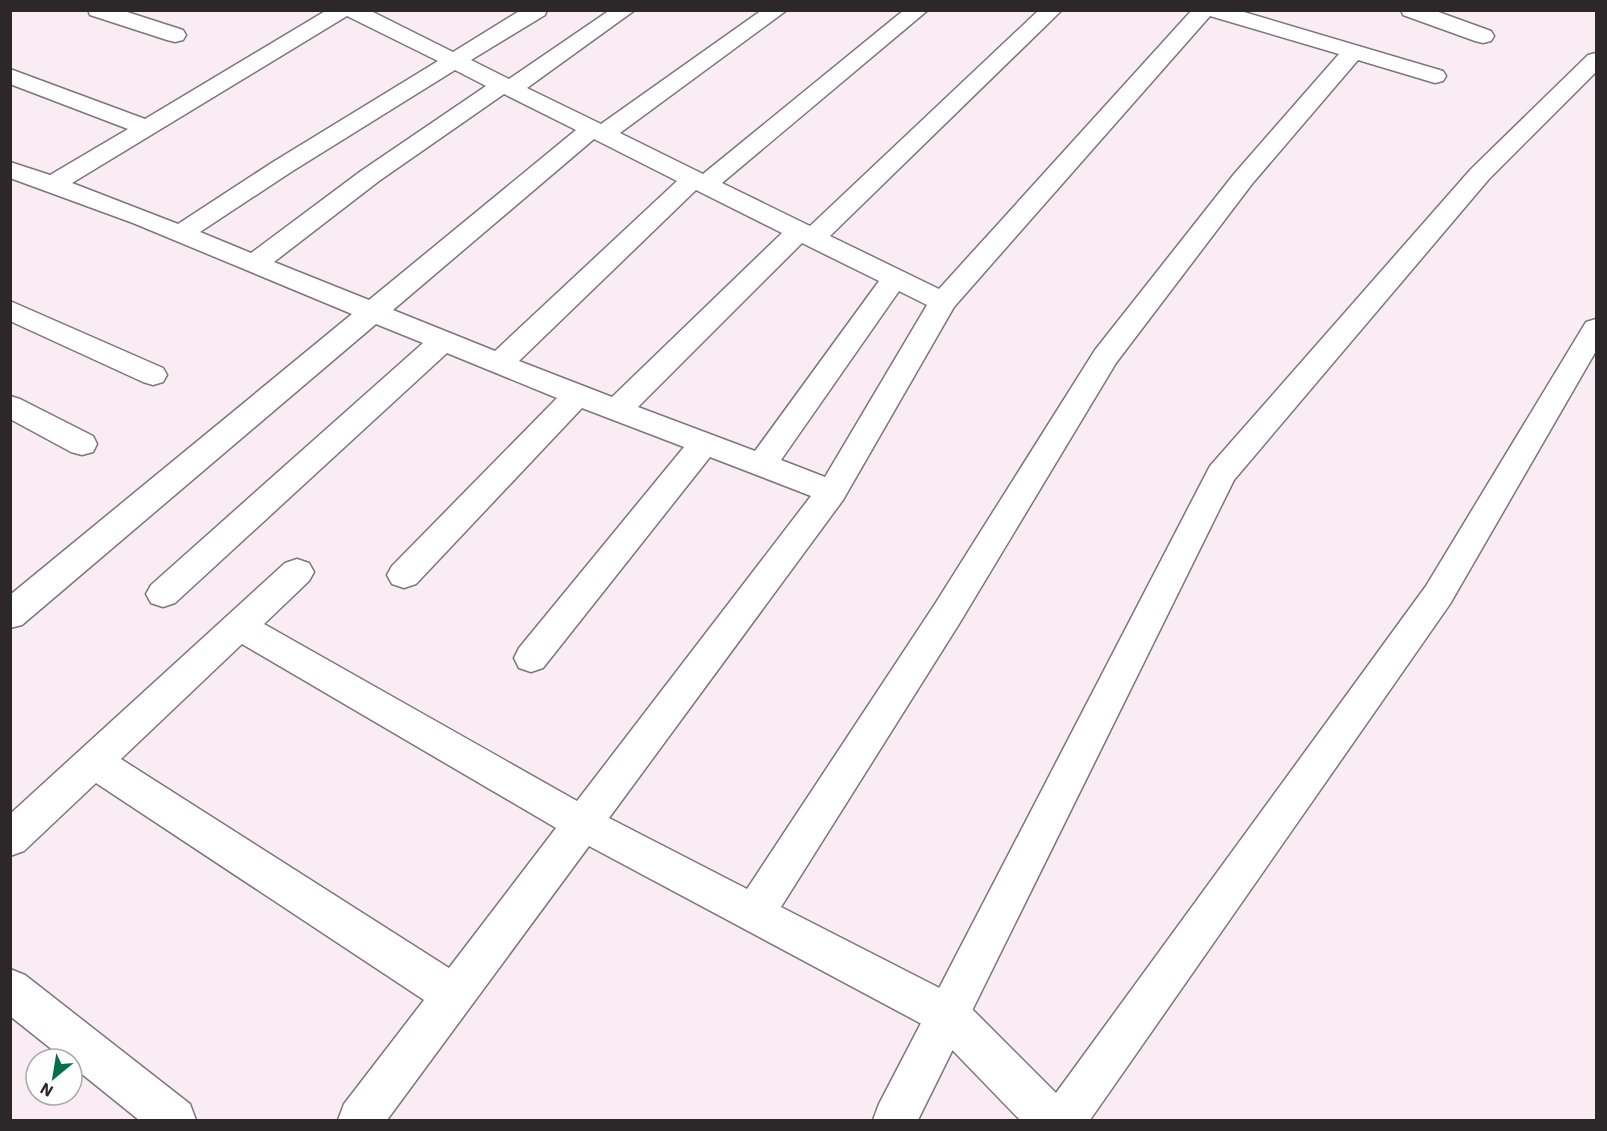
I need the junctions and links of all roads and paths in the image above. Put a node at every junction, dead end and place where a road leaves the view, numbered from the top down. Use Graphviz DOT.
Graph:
graph roads {
  1 [pos="98,10"];
  2 [pos="343,10"];
  3 [pos="351,10"];
  4 [pos="537,10"];
  5 [pos="625,10"];
  6 [pos="777,10"];
  7 [pos="918,10"];
  8 [pos="1052,10"];
  9 [pos="1204,10"];
  10 [pos="1213,10"];
  11 [pos="1411,10"];
  12 [pos="176,35"];
  13 [pos="1483,36"];
  14 [pos="1353,52"];
  15 [pos="1596,60"];
  16 [pos="453,61"];
  17 [pos="10,76"];
  18 [pos="1435,76"];
  19 [pos="506,87"];
  20 [pos="147,128"];
  21 [pos="597,132"];
  22 [pos="34,178"];
  23 [pos="699,182"];
  24 [pos="10,198"];
  25 [pos="180,234"];
  26 [pos="806,235"];
  27 [pos="254,264"];
  28 [pos="895,278"];
  29 [pos="943,302"];
  30 [pos="10,310"];
  31 [pos="375,313"];
  32 [pos="1596,328"];
  33 [pos="443,340"];
  34 [pos="499,363"];
  35 [pos="1586,366"];
  36 [pos="153,375"];
  37 [pos="578,395"];
  38 [pos="10,406"];
  39 [pos="617,410"];
  40 [pos="704,443"];
  41 [pos="82,444"];
  42 [pos="761,465"];
  43 [pos="832,492"];
  44 [pos="297,572"];
  45 [pos="404,575"];
  46 [pos="163,594"];
  47 [pos="10,615"];
  48 [pos="238,626"];
  49 [pos="531,658"];
  50 [pos="94,760"];
  51 [pos="583,824"];
  52 [pos="10,839"];
  53 [pos="754,913"];
  54 [pos="10,989"];
  55 [pos="454,996"];
  56 [pos="948,1014"];
  57 [pos="174,1120"];
  58 [pos="360,1120"];
  59 [pos="895,1120"];
  60 [pos="1051,1120"];
  61 [pos="1064,1120"];
  1 -- 12 [label="street"];
  2 -- 20 [label="street"];
  3 -- 16 [label="street"];
  4 -- 16 [label="street"];
  5 -- 19 [label="street"];
  6 -- 21 [label="street"];
  7 -- 23 [label="street"];
  8 -- 26 [label="street"];
  9 -- 29 [label="street"];
  10 -- 14 [label="street"];
  11 -- 13 [label="street"];
  14 -- 18 [label="street"];
  14 -- 53 [label="street"];
  15 -- 56 [label="street"];
  16 -- 19 [label="street"];
  16 -- 25 [label="street"];
  17 -- 20 [label="street"];
  19 -- 21 [label="street"];
  19 -- 27 [label="street"];
  20 -- 22 [label="street"];
  21 -- 23 [label="street"];
  21 -- 31 [label="street"];
  22 -- 24 [label="street"];
  22 -- 25 [label="street"];
  23 -- 26 [label="street"];
  23 -- 34 [label="street"];
  25 -- 27 [label="street"];
  26 -- 28 [label="street"];
  26 -- 39 [label="street"];
  27 -- 31 [label="street"];
  28 -- 29 [label="street"];
  28 -- 42 [label="street"];
  29 -- 43 [label="street"];
  30 -- 36 [label="street"];
  31 -- 33 [label="street"];
  31 -- 47 [label="street"];
  32 -- 35 [label="street"];
  33 -- 34 [label="street"];
  33 -- 46 [label="street"];
  34 -- 37 [label="street"];
  35 -- 61 [label="street"];
  37 -- 39 [label="street"];
  37 -- 45 [label="street"];
  38 -- 41 [label="street"];
  39 -- 40 [label="street"];
  40 -- 42 [label="street"];
  40 -- 49 [label="street"];
  42 -- 43 [label="street"];
  43 -- 51 [label="street"];
  44 -- 48 [label="street"];
  48 -- 50 [label="street"];
  48 -- 51 [label="street"];
  50 -- 52 [label="street"];
  50 -- 55 [label="street"];
  51 -- 53 [label="street"];
  51 -- 55 [label="street"];
  53 -- 56 [label="street"];
  54 -- 57 [label="street"];
  55 -- 58 [label="street"];
  56 -- 59 [label="street"];
  56 -- 60 [label="street"];
}
